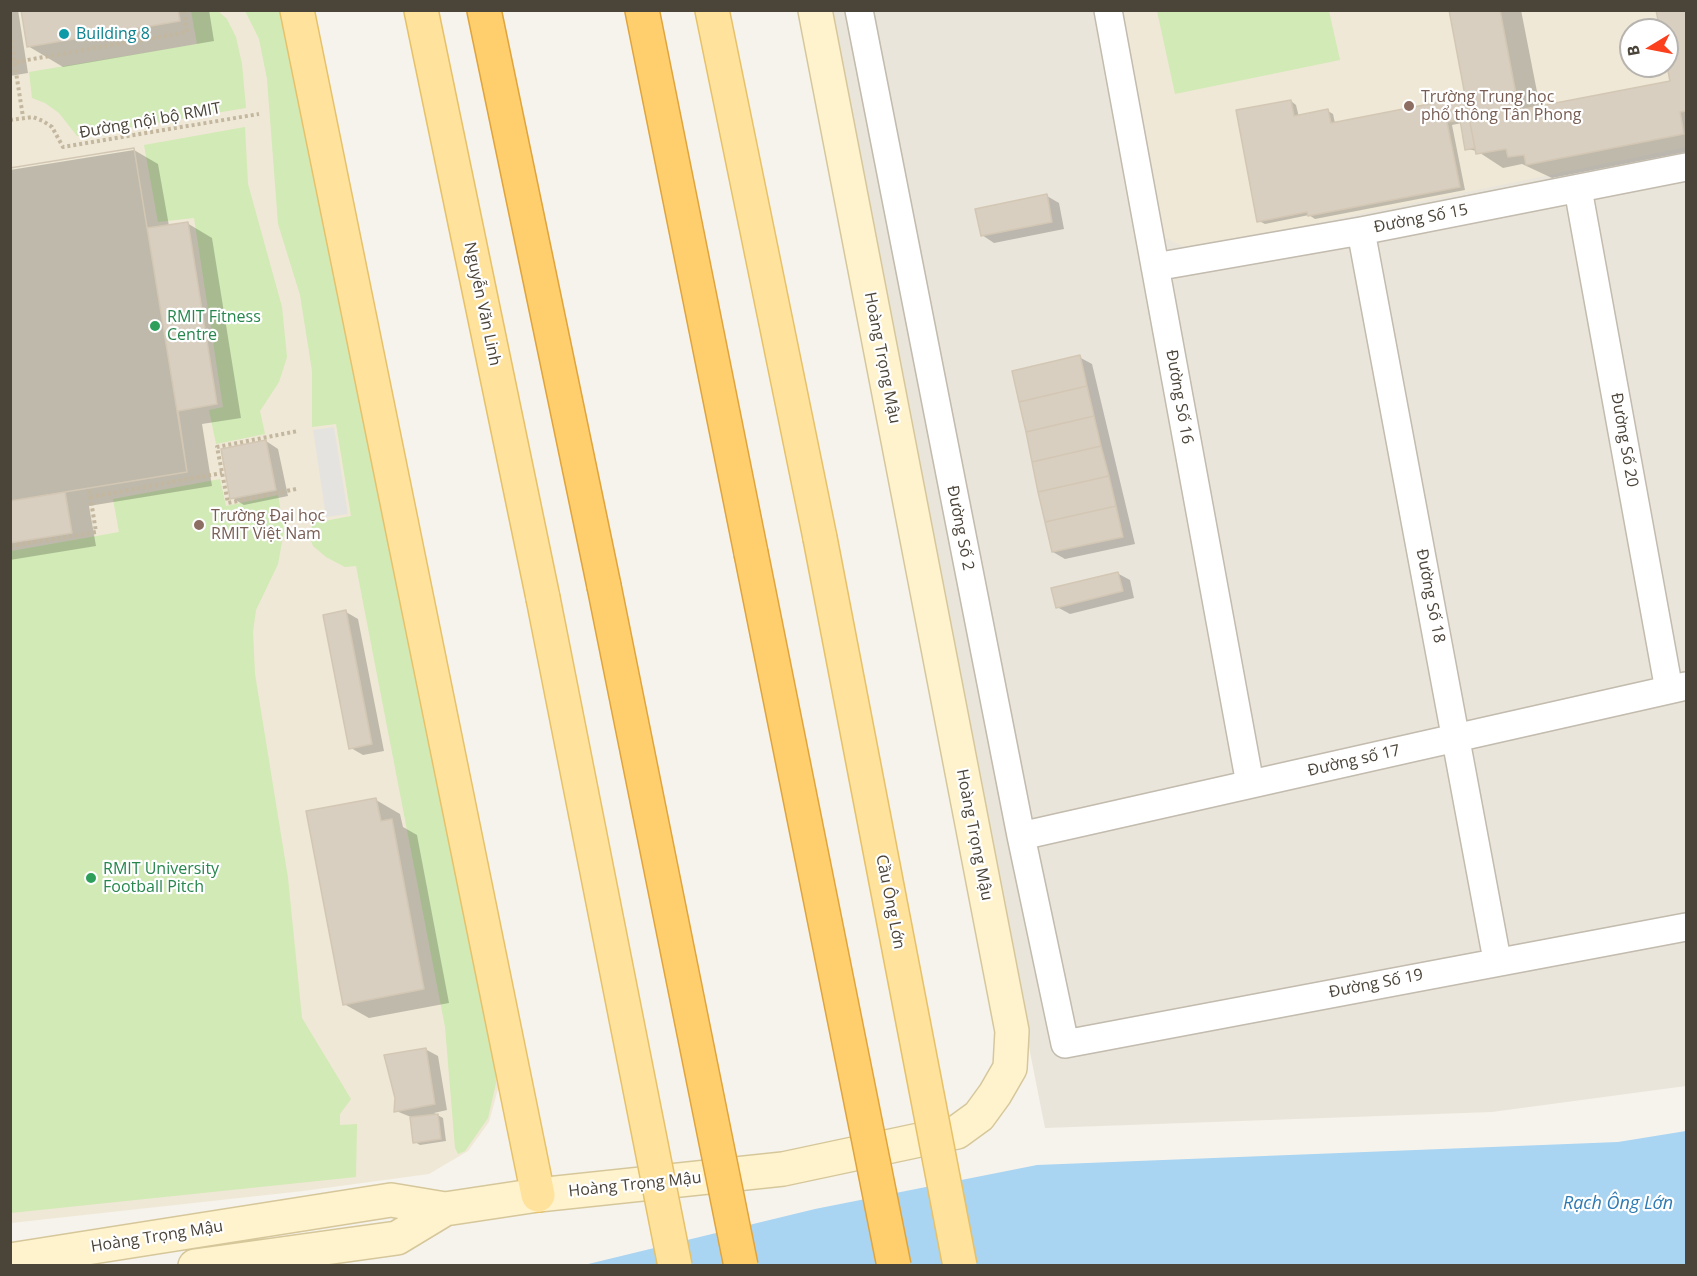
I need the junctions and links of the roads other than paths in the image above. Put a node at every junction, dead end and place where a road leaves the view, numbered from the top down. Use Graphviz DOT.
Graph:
graph roads {
  1 [pos="297,10"];
  2 [pos="421,10"];
  3 [pos="484,10"];
  4 [pos="642,10"];
  5 [pos="712,10"];
  6 [pos="815,10"];
  7 [pos="859,10"];
  8 [pos="1108,10"];
  9 [pos="1686,168"];
  10 [pos="1578,189"];
  11 [pos="1360,231"];
  12 [pos="1155,267"];
  13 [pos="1678,688"];
  14 [pos="1457,738"];
  15 [pos="1250,784"];
  16 [pos="1021,836"];
  17 [pos="1686,927"];
  18 [pos="1497,960"];
  19 [pos="1065,1044"];
  20 [pos="538,1195"];
  21 [pos="445,1209"];
  22 [pos="10,1260"];
  23 [pos="195,1266"];
  24 [pos="675,1266"];
  25 [pos="741,1266"];
  26 [pos="894,1266"];
  27 [pos="960,1266"];
  1 -- 20 [label="main road"];
  2 -- 24 [label="main road, Nguyễn Văn Linh, bridge"];
  3 -- 25 [label="highway, bridge"];
  4 -- 26 [label="highway, bridge"];
  5 -- 27 [label="main road, Cầu Ông Lớn, bridge"];
  6 -- 20 [label="main road, Hoàng Trọng Mậu"];
  7 -- 16 [label="street, Đường Số 2"];
  8 -- 12 [label="street, Đường Số 16"];
  9 -- 10 [label="street, Đường Số 15"];
  10 -- 11 [label="street, Đường Số 15"];
  10 -- 13 [label="street, Đường Số 20"];
  11 -- 12 [label="street, Đường Số 15"];
  11 -- 14 [label="street, Đường Số 18"];
  12 -- 15 [label="street, Đường Số 16"];
  13 -- 14 [label="street, Đường số 17"];
  14 -- 15 [label="street, Đường số 17"];
  14 -- 18 [label="street, Đường Số 18"];
  15 -- 16 [label="street, Đường số 17"];
  16 -- 19 [label="street, Đường Số 2"];
  17 -- 18 [label="street, Đường Số 19"];
  18 -- 19 [label="street, Đường Số 19"];
  20 -- 21 [label="main road, Hoàng Trọng Mậu"];
  21 -- 22 [label="main road, Hoàng Trọng Mậu"];
  21 -- 23 [label="main road, Hoàng Trọng Mậu"];
}
